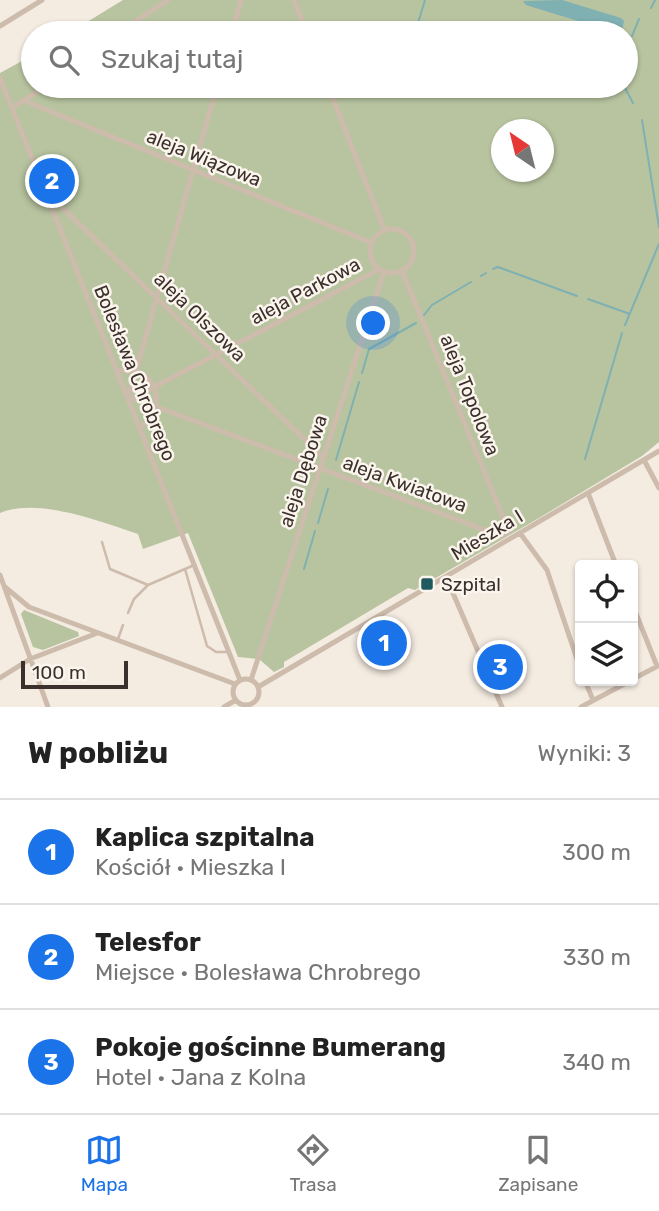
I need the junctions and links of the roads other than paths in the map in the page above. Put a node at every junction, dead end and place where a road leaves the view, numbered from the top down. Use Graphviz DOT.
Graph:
graph roads {
  1 [pos="42,0"];
  2 [pos="168,0"];
  3 [pos="242,0"];
  4 [pos="294,0"];
  5 [pos="136,21"];
  6 [pos="236,21"];
  7 [pos="302,21"];
  8 [pos="0,26"];
  9 [pos="0,78"];
  10 [pos="29,98"];
  11 [pos="214,98"];
  12 [pos="333,98"];
  13 [pos="25,101"];
  14 [pos="16,104"];
  15 [pos="194,170"];
  16 [pos="54,200"];
  17 [pos="386,231"];
  18 [pos="372,243"];
  19 [pos="382,270"];
  20 [pos="402,271"];
  21 [pos="158,298"];
  22 [pos="215,354"];
  23 [pos="121,370"];
  24 [pos="136,371"];
  25 [pos="154,386"];
  26 [pos="131,395"];
  27 [pos="156,409"];
  28 [pos="143,425"];
  29 [pos="659,451"];
  30 [pos="324,458"];
  31 [pos="644,460"];
  32 [pos="320,470"];
  33 [pos="659,488"];
  34 [pos="587,493"];
  35 [pos="509,532"];
  36 [pos="520,533"];
  37 [pos="102,542"];
  38 [pos="614,560"];
  39 [pos="195,564"];
  40 [pos="185,569"];
  41 [pos="0,575"];
  42 [pos="446,578"];
  43 [pos="148,585"];
  44 [pos="5,587"];
  45 [pos="128,613"];
  46 [pos="638,618"];
  47 [pos="123,625"];
  48 [pos="97,634"];
  49 [pos="117,641"];
  50 [pos="228,652"];
  51 [pos="575,653"];
  52 [pos="30,659"];
  53 [pos="658,666"];
  54 [pos="638,676"];
  55 [pos="0,678"];
  56 [pos="251,680"];
  57 [pos="237,682"];
  58 [pos="587,686"];
  59 [pos="620,686"];
  60 [pos="258,687"];
  61 [pos="236,699"];
  62 [pos="593,700"];
  63 [pos="247,706"];
  64 [pos="48,707"];
  65 [pos="224,707"];
  66 [pos="502,707"];
  67 [pos="581,707"];
  1 -- 8 [label="street"];
  2 -- 5 [label="street"];
  3 -- 6 [label="street"];
  4 -- 7 [label="street"];
  9 -- 39 [label="street, Bolesława Chrobrego"];
  10 -- 13 [label="street"];
  11 -- 15 [label="street"];
  12 -- 17 [label="street"];
  13 -- 14 [label="street"];
  13 -- 15 [label="street, aleja Wiązowa"];
  15 -- 18 [label="street, aleja Wiązowa"];
  15 -- 21 [label="street"];
  16 -- 21 [label="street, aleja Olszowa"];
  17 -- 18 [label="street"];
  17 -- 20 [label="street"];
  18 -- 19 [label="street"];
  19 -- 20 [label="street"];
  19 -- 22 [label="street, aleja Parkowa"];
  19 -- 30 [label="street, aleja Dębowa"];
  20 -- 35 [label="street, aleja Topolowa"];
  21 -- 22 [label="street, aleja Olszowa"];
  21 -- 24 [label="street"];
  22 -- 25 [label="street, aleja Parkowa"];
  22 -- 30 [label="street, aleja Olszowa"];
  23 -- 24 [label="street"];
  24 -- 25 [label="street"];
  24 -- 26 [label="street"];
  25 -- 26 [label="street, aleja Parkowa"];
  25 -- 27 [label="street"];
  26 -- 27 [label="street, aleja Kwiatowa"];
  27 -- 28 [label="street"];
  27 -- 32 [label="street, aleja Kwiatowa"];
  29 -- 31 [label="street, Mieszka I"];
  30 -- 32 [label="street, aleja Dębowa"];
  31 -- 33 [label="street"];
  31 -- 34 [label="street, Mieszka I"];
  32 -- 35 [label="street, aleja Kwiatowa"];
  32 -- 56 [label="street, aleja Dębowa"];
  34 -- 36 [label="street, Mieszka I"];
  34 -- 38 [label="street"];
  36 -- 42 [label="street, Mieszka I"];
  36 -- 51 [label="street"];
  37 -- 43 [label="lane"];
  39 -- 40 [label="lane"];
  39 -- 50 [label="street, Bolesława Chrobrego"];
  40 -- 43 [label="lane"];
  40 -- 50 [label="lane"];
  41 -- 44 [label="street"];
  42 -- 60 [label="street, Mieszka I"];
  42 -- 66 [label="street"];
  43 -- 45 [label="lane"];
  44 -- 48 [label="street"];
  44 -- 52 [label="street"];
  46 -- 53 [label="street"];
  47 -- 49 [label="lane"];
  48 -- 49 [label="street"];
  48 -- 52 [label="street"];
  49 -- 57 [label="street"];
  50 -- 57 [label="street, Bolesława Chrobrego"];
  52 -- 55 [label="street"];
  52 -- 64 [label="street"];
  53 -- 54 [label="street"];
  56 -- 57 [label="street"];
  56 -- 60 [label="street"];
  57 -- 61 [label="street"];
  58 -- 62 [label="street"];
  59 -- 62 [label="street"];
  60 -- 63 [label="street"];
  61 -- 63 [label="street"];
  61 -- 65 [label="street"];
  62 -- 67 [label="street"];
}
